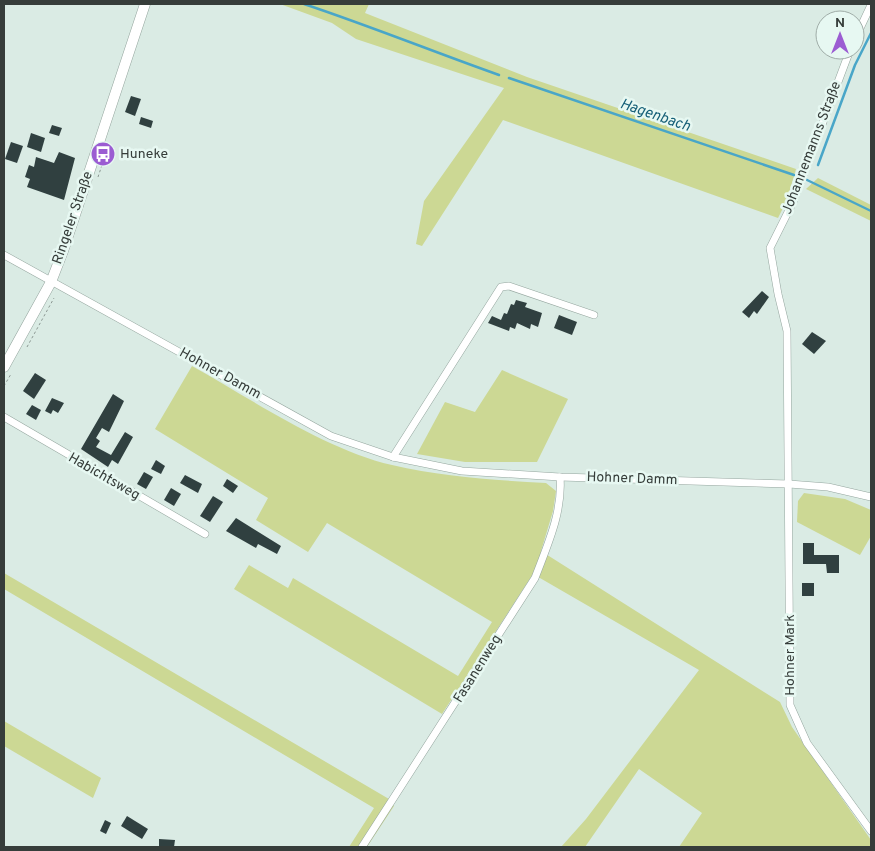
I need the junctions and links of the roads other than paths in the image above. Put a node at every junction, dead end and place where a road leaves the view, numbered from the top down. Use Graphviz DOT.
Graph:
graph roads {
  1 [pos="145,4"];
  2 [pos="871,5"];
  3 [pos="865,18"];
  4 [pos="846,60"];
  5 [pos="4,255"];
  6 [pos="51,282"];
  7 [pos="594,314"];
  8 [pos="4,367"];
  9 [pos="4,418"];
  10 [pos="394,457"];
  11 [pos="560,477"];
  12 [pos="789,484"];
  13 [pos="871,497"];
  14 [pos="205,534"];
  15 [pos="871,831"];
  16 [pos="362,847"];
  1 -- 6 [label="street, Ringeler Straße"];
  2 -- 3 [label="street"];
  4 -- 12 [label="street, Johannemanns Straße"];
  5 -- 6 [label="street, Hohner Damm"];
  6 -- 8 [label="street, Ringeler Straße"];
  6 -- 10 [label="street, Hohner Damm"];
  7 -- 10 [label="street"];
  9 -- 14 [label="street, Habichtsweg"];
  10 -- 11 [label="street, Hohner Damm"];
  11 -- 12 [label="street, Hohner Damm"];
  11 -- 16 [label="street, Fasanenweg"];
  12 -- 13 [label="street, Hohner Damm"];
  12 -- 15 [label="street, Hohner Mark"];
}
